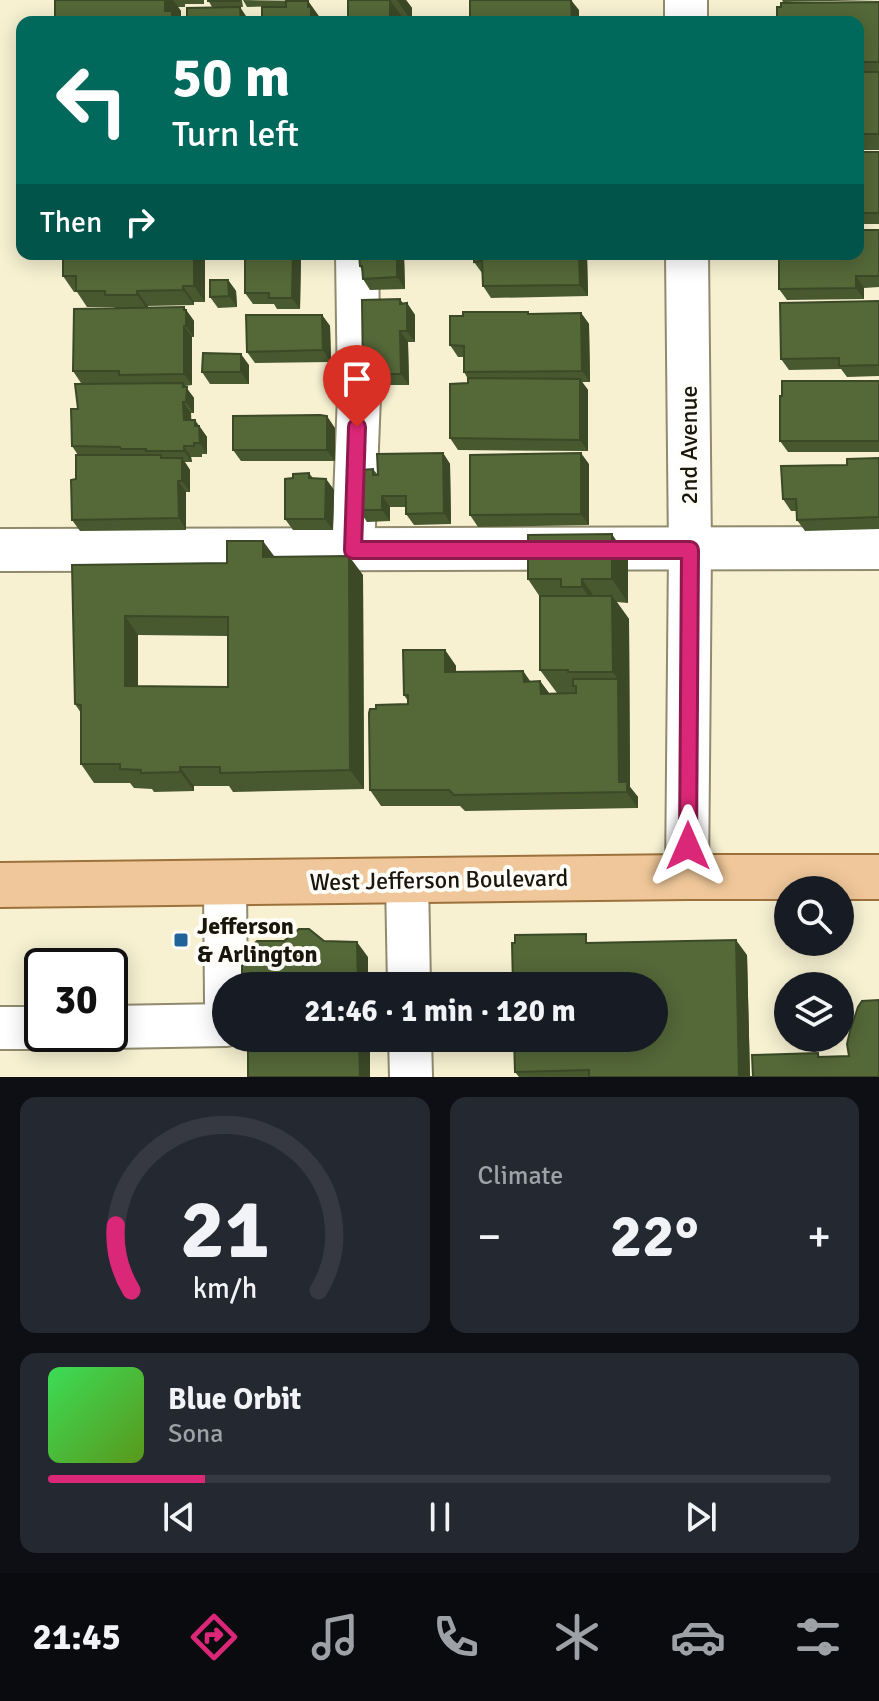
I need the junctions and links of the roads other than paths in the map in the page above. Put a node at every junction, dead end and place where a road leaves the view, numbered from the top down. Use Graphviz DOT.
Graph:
graph roads {
  1 [pos="357,260"];
  2 [pos="687,260"];
  3 [pos="879,548"];
  4 [pos="0,550"];
  5 [pos="353,550"];
  6 [pos="690,550"];
  7 [pos="687,877"];
  8 [pos="879,877"];
  9 [pos="407,880"];
  10 [pos="225,883"];
  11 [pos="0,885"];
  12 [pos="226,972"];
  13 [pos="409,972"];
  14 [pos="212,1025"];
  15 [pos="128,1027"];
  16 [pos="0,1028"];
  17 [pos="24,1028"];
  18 [pos="410,1052"];
  19 [pos="411,1077"];
  1 -- 5 [label="street"];
  2 -- 6 [label="street, 2nd Avenue"];
  3 -- 6 [label="street"];
  4 -- 5 [label="street"];
  5 -- 6 [label="street"];
  6 -- 7 [label="street, 2nd Avenue"];
  7 -- 8 [label="main road, West Jefferson Boulevard"];
  7 -- 9 [label="main road, West Jefferson Boulevard"];
  9 -- 10 [label="main road, West Jefferson Boulevard"];
  9 -- 13 [label="street"];
  10 -- 11 [label="main road, West Jefferson Boulevard"];
  10 -- 12 [label="street"];
  14 -- 15 [label="street"];
  16 -- 17 [label="street"];
  18 -- 19 [label="street"];
}
